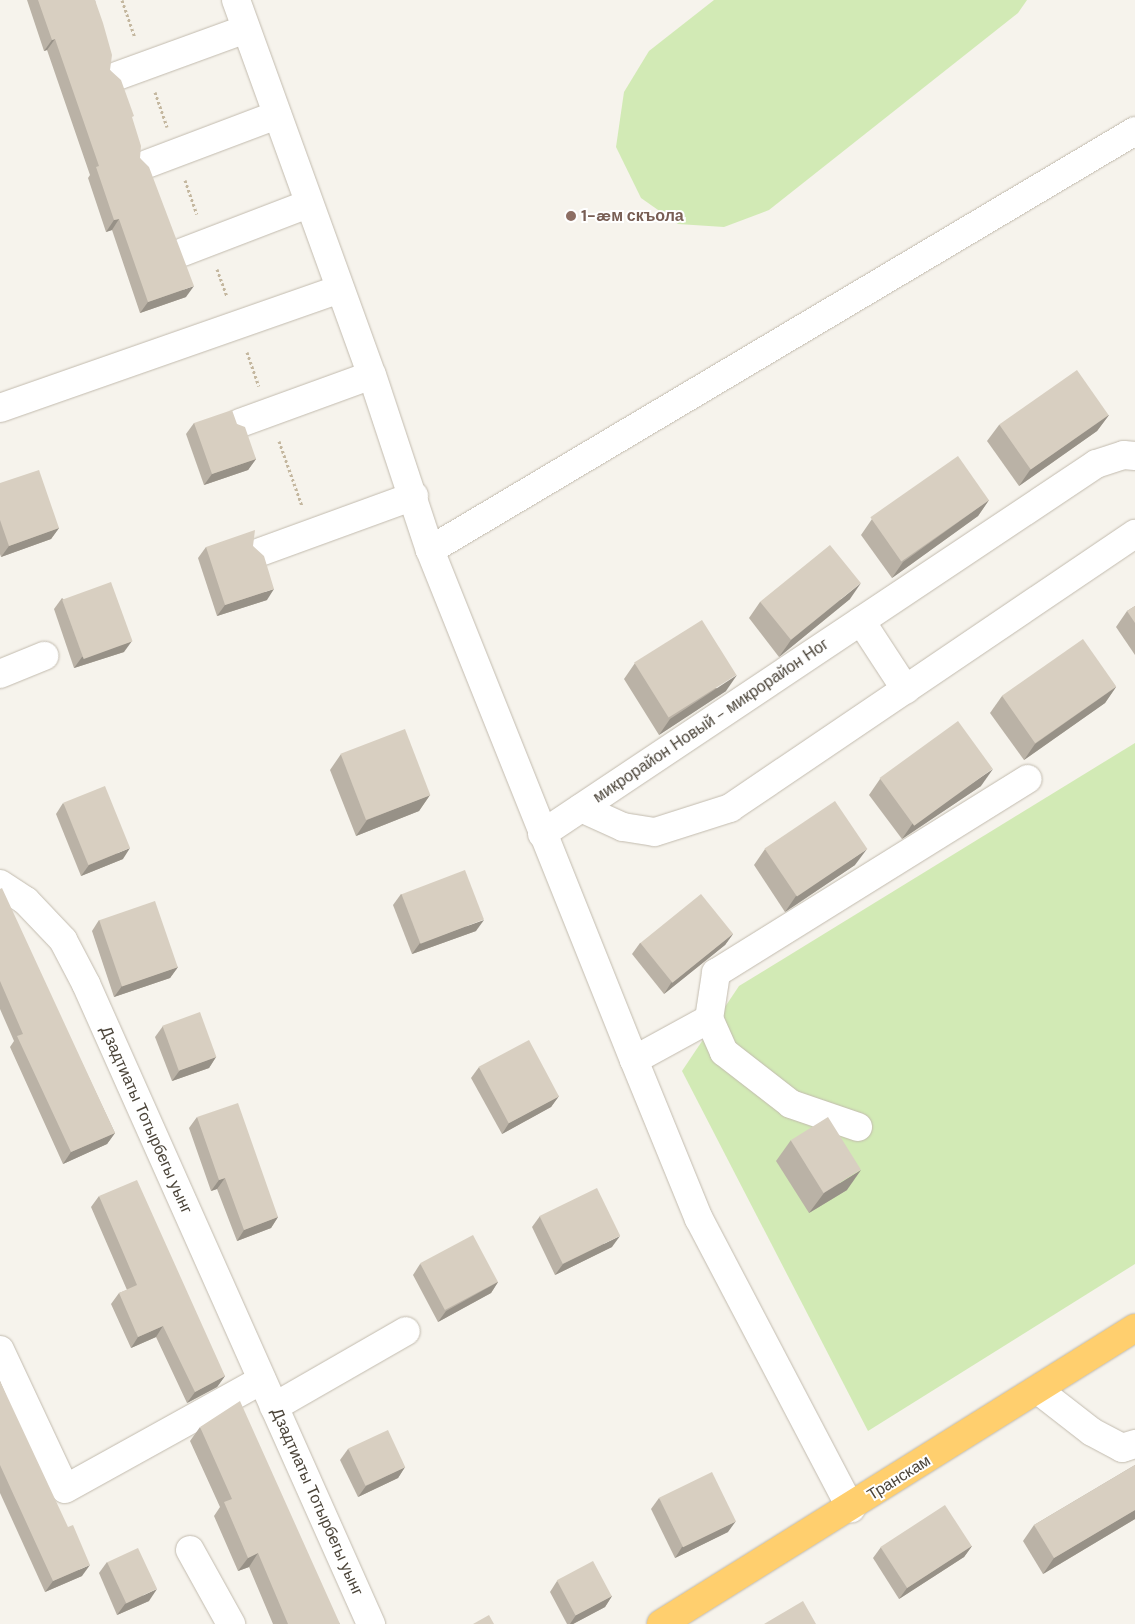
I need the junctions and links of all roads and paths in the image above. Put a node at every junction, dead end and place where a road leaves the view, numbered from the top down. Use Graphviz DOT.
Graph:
graph roads {
  1 [pos="236,0"];
  2 [pos="246,29"];
  3 [pos="117,76"];
  4 [pos="277,115"];
  5 [pos="1135,131"];
  6 [pos="147,164"];
  7 [pos="308,204"];
  8 [pos="183,252"];
  9 [pos="338,289"];
  10 [pos="372,375"];
  11 [pos="0,408"];
  12 [pos="240,423"];
  13 [pos="1135,456"];
  14 [pos="414,496"];
  15 [pos="1135,534"];
  16 [pos="430,550"];
  17 [pos="260,552"];
  18 [pos="861,621"];
  19 [pos="44,656"];
  20 [pos="0,674"];
  21 [pos="906,690"];
  22 [pos="1028,779"];
  23 [pos="581,808"];
  24 [pos="542,834"];
  25 [pos="0,884"];
  26 [pos="709,1019"];
  27 [pos="634,1060"];
  28 [pos="858,1127"];
  29 [pos="1135,1328"];
  30 [pos="406,1331"];
  31 [pos="0,1350"];
  32 [pos="262,1380"];
  33 [pos="1038,1390"];
  34 [pos="274,1407"];
  35 [pos="1135,1444"];
  36 [pos="851,1508"];
  37 [pos="190,1550"];
  38 [pos="231,1624"];
  39 [pos="372,1624"];
  40 [pos="661,1624"];
  1 -- 2 [label="street"];
  2 -- 3 [label="street"];
  2 -- 4 [label="street"];
  4 -- 6 [label="street"];
  4 -- 7 [label="street"];
  5 -- 16 [label="street"];
  7 -- 8 [label="street"];
  7 -- 9 [label="street"];
  9 -- 10 [label="street"];
  9 -- 11 [label="street"];
  10 -- 12 [label="street"];
  10 -- 14 [label="street"];
  13 -- 18 [label="street, микрорайон Новый - микрорайон Ног"];
  14 -- 16 [label="street"];
  14 -- 17 [label="street"];
  15 -- 21 [label="street, микрорайон Новый - микрорайон Ног"];
  16 -- 24 [label="street"];
  18 -- 21 [label="street"];
  18 -- 23 [label="street, микрорайон Новый - микрорайон Ног"];
  19 -- 20 [label="street"];
  21 -- 23 [label="street, микрорайон Новый - микрорайон Ног"];
  22 -- 26 [label="street"];
  23 -- 24 [label="street"];
  24 -- 27 [label="street"];
  25 -- 32 [label="street, Дзадтиаты Тотырбегы уынг"];
  26 -- 27 [label="street"];
  26 -- 28 [label="street"];
  27 -- 36 [label="street"];
  29 -- 33 [label="highway, Транскам"];
  30 -- 34 [label="street"];
  31 -- 32 [label="street"];
  32 -- 34 [label="street, Дзадтиаты Тотырбегы уынг"];
  33 -- 35 [label="street"];
  33 -- 36 [label="highway, Транскам"];
  34 -- 39 [label="street, Дзадтиаты Тотырбегы уынг"];
  36 -- 40 [label="highway, Транскам"];
  37 -- 38 [label="street"];
}
